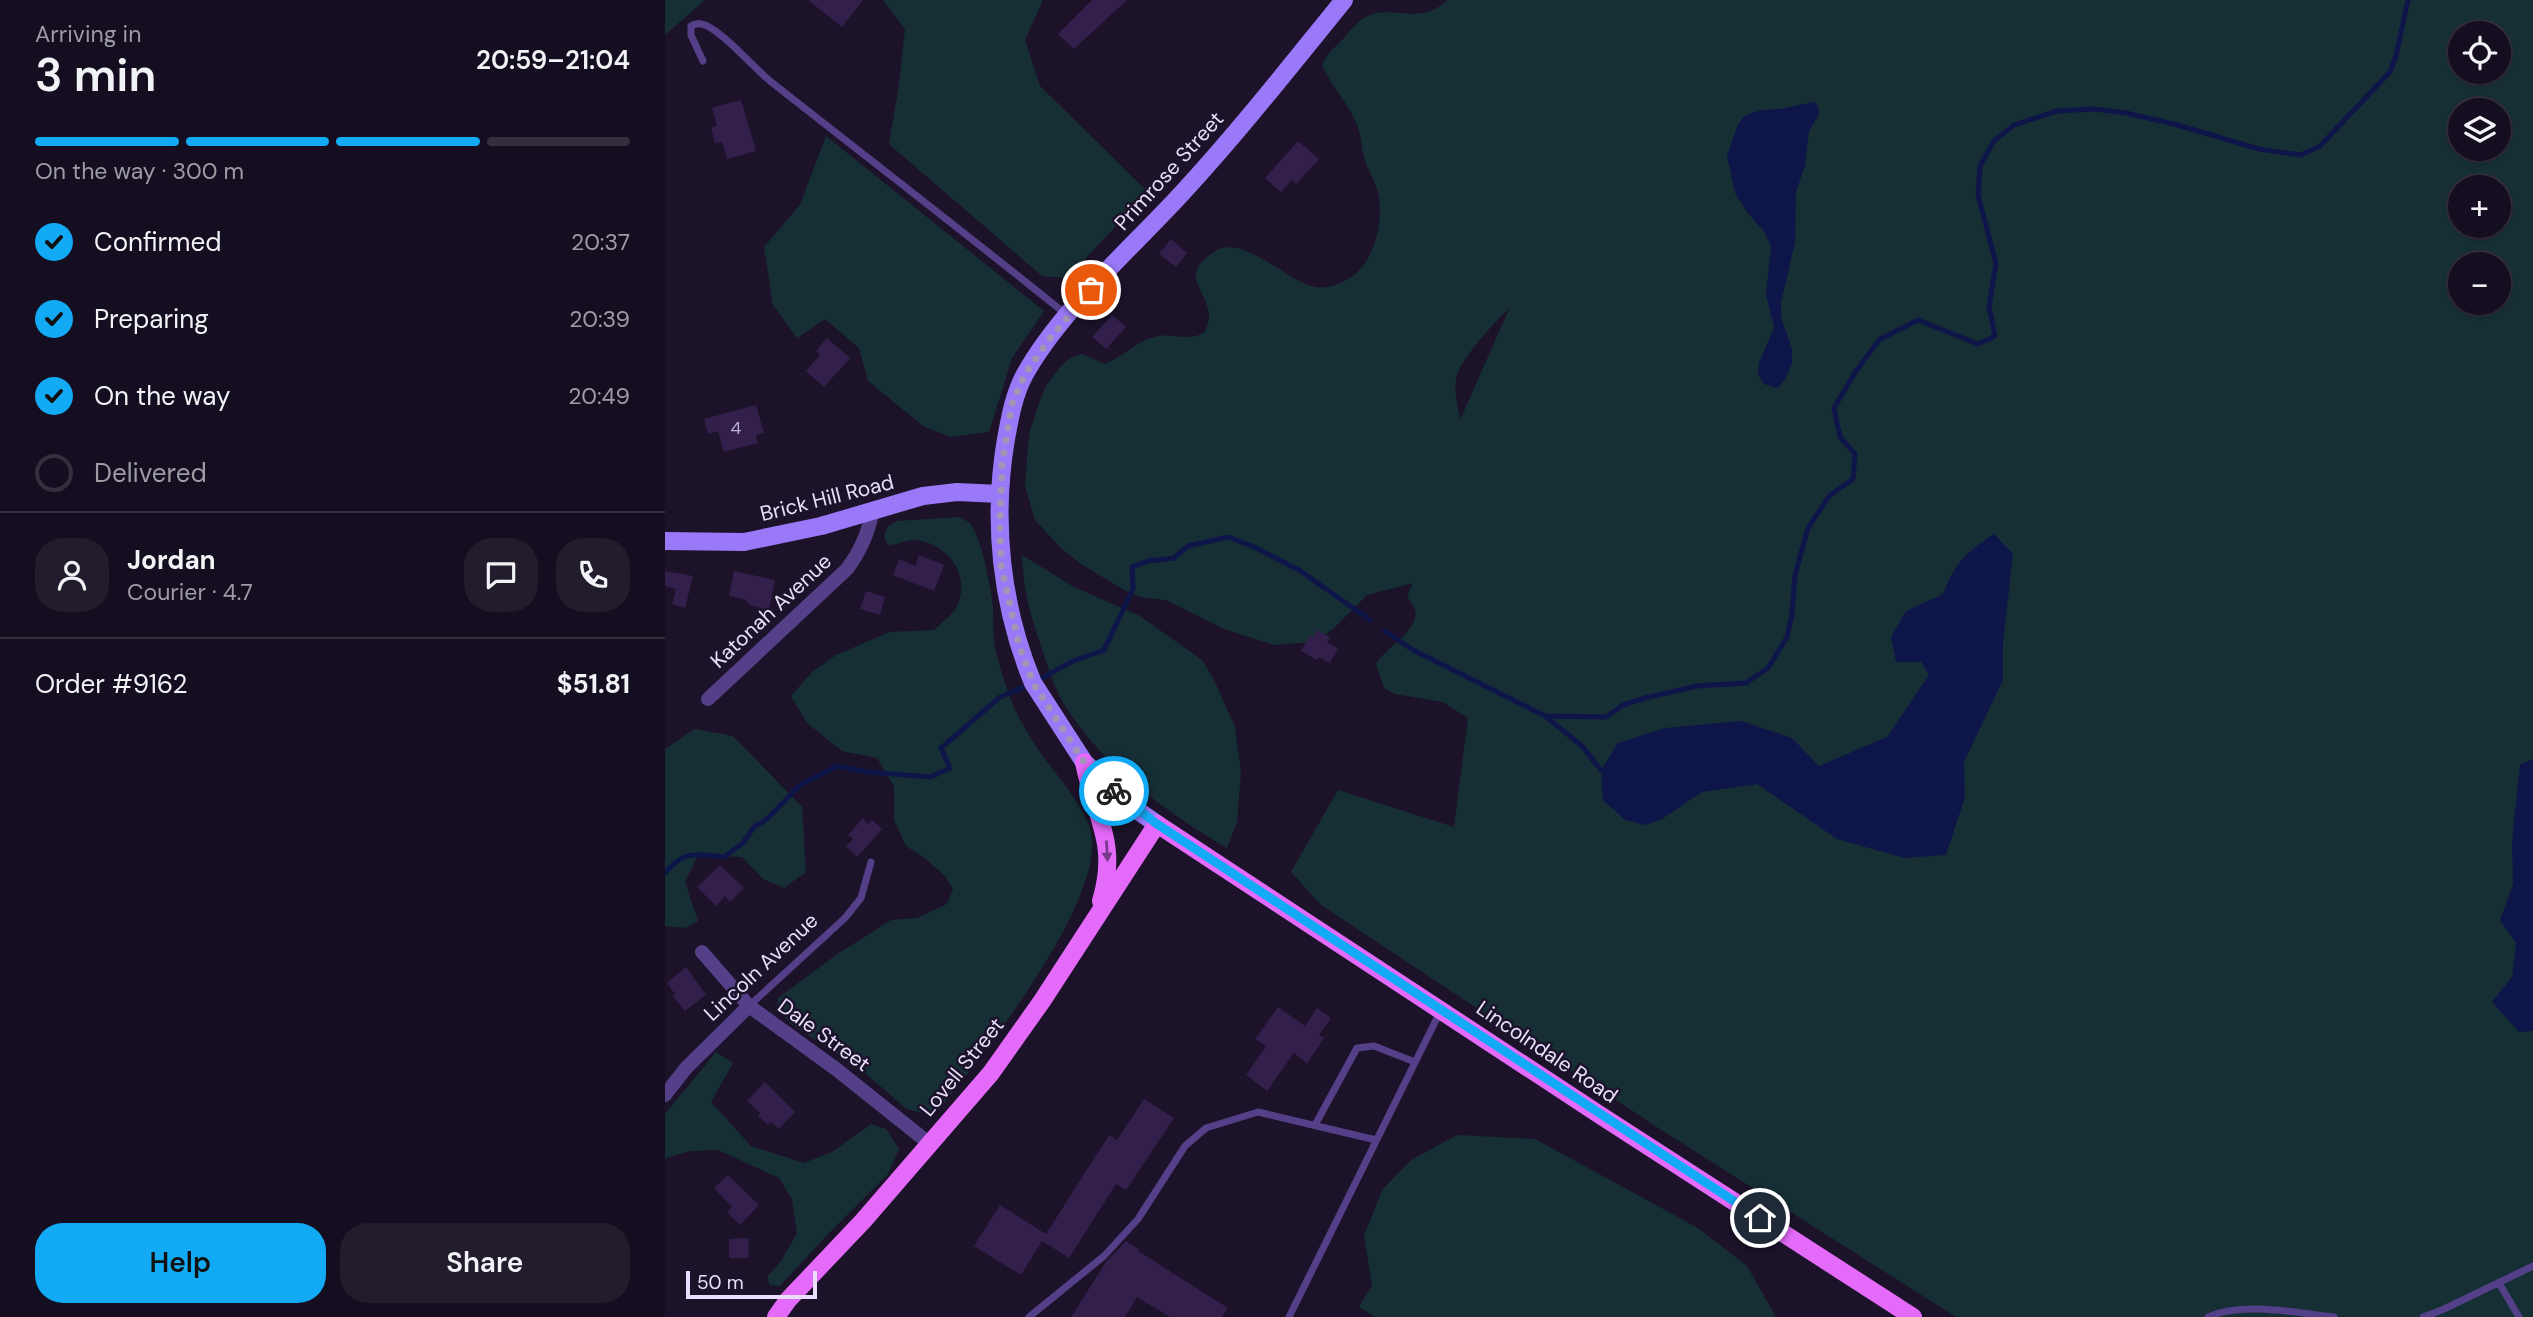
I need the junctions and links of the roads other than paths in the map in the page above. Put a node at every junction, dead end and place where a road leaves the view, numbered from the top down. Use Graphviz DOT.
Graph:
graph roads {
  1 [pos="1344,0"];
  2 [pos="703,61"];
  3 [pos="1068,316"];
  4 [pos="1000,494"];
  5 [pos="873,510"];
  6 [pos="665,541"];
  7 [pos="708,699"];
  8 [pos="1084,762"];
  9 [pos="1157,824"];
  10 [pos="871,862"];
  11 [pos="1089,928"];
  12 [pos="702,952"];
  13 [pos="749,1006"];
  14 [pos="1441,1009"];
  15 [pos="1415,1062"];
  16 [pos="665,1095"];
  17 [pos="1315,1125"];
  18 [pos="1376,1140"];
  19 [pos="930,1144"];
  20 [pos="2533,1266"];
  21 [pos="2499,1283"];
  22 [pos="776,1317"];
  23 [pos="1029,1317"];
  24 [pos="1289,1317"];
  25 [pos="1913,1317"];
  26 [pos="2208,1317"];
  27 [pos="2335,1317"];
  28 [pos="2423,1317"];
  29 [pos="2519,1317"];
  1 -- 3 [label="main road, Primrose Street"];
  2 -- 3 [label="lane"];
  3 -- 4 [label="main road, Primrose Street"];
  4 -- 5 [label="main road, Brick Hill Road"];
  4 -- 8 [label="main road, Primrose Street"];
  5 -- 6 [label="main road, Brick Hill Road"];
  5 -- 7 [label="street, Katonah Avenue"];
  8 -- 9 [label="main road, Primrose Street"];
  8 -- 11 [label="main road, one-way"];
  9 -- 11 [label="main road, Lovell Street"];
  9 -- 14 [label="main road, Lincolndale Road"];
  10 -- 13 [label="lane, Lincoln Avenue"];
  11 -- 19 [label="main road, Lovell Street"];
  12 -- 13 [label="street, Dale Street"];
  13 -- 16 [label="street, Lincoln Avenue"];
  13 -- 19 [label="street, Dale Street"];
  14 -- 15 [label="lane"];
  14 -- 25 [label="main road, Lincolndale Road"];
  15 -- 17 [label="lane"];
  15 -- 18 [label="lane"];
  17 -- 18 [label="lane"];
  17 -- 23 [label="lane"];
  18 -- 24 [label="lane"];
  19 -- 22 [label="main road, Lovell Street"];
  20 -- 21 [label="lane"];
  21 -- 28 [label="lane"];
  21 -- 29 [label="lane"];
  26 -- 27 [label="lane"];
}
